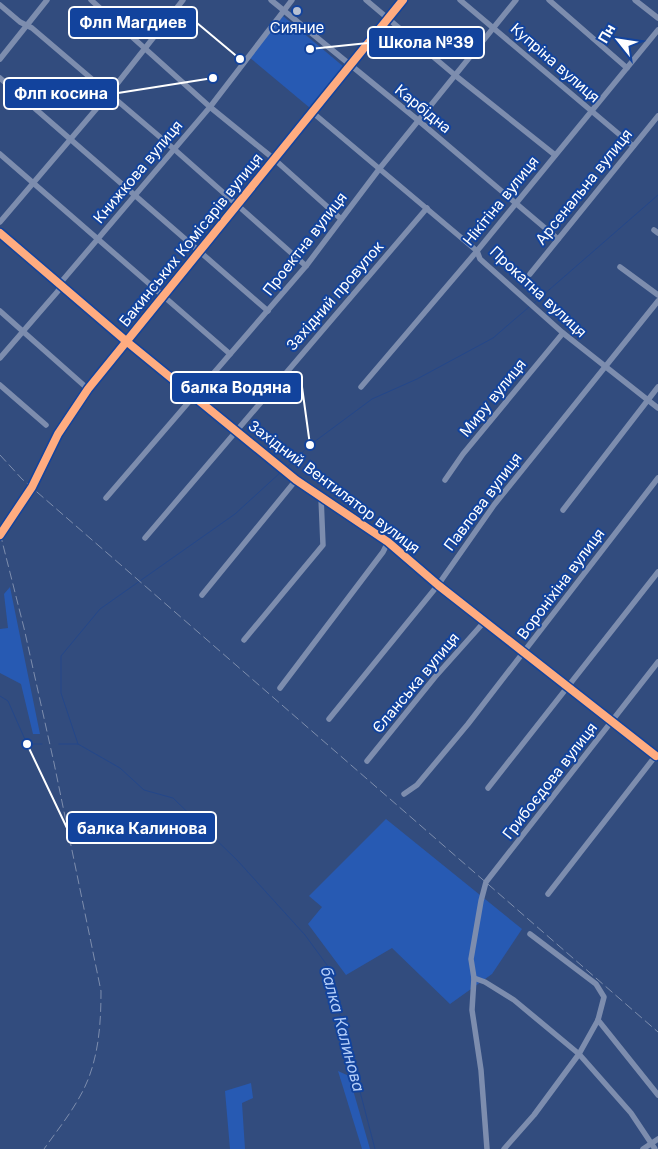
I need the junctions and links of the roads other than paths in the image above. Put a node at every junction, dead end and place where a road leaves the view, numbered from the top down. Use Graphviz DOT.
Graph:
graph roads {
  1 [pos="48,0"];
  2 [pos="91,0"];
  3 [pos="271,0"];
  4 [pos="292,0"];
  5 [pos="366,0"];
  6 [pos="403,0"];
  7 [pos="460,0"];
  8 [pos="516,0"];
  9 [pos="549,0"];
  10 [pos="635,0"];
  11 [pos="179,1"];
  12 [pos="0,5"];
  13 [pos="284,10"];
  14 [pos="388,18"];
  15 [pos="658,18"];
  16 [pos="28,25"];
  17 [pos="494,28"];
  18 [pos="658,30"];
  19 [pos="145,48"];
  20 [pos="0,59"];
  21 [pos="350,66"];
  22 [pos="627,68"];
  23 [pos="456,76"];
  24 [pos="0,78"];
  25 [pos="109,94"];
  26 [pos="210,107"];
  27 [pos="592,111"];
  28 [pos="312,112"];
  29 [pos="658,116"];
  30 [pos="419,121"];
  31 [pos="70,140"];
  32 [pos="634,146"];
  33 [pos="174,149"];
  34 [pos="0,154"];
  35 [pos="555,155"];
  36 [pos="274,159"];
  37 [pos="380,168"];
  38 [pos="33,183"];
  39 [pos="135,196"];
  40 [pos="516,203"];
  41 [pos="237,205"];
  42 [pos="427,208"];
  43 [pos="342,219"];
  44 [pos="0,222"];
  45 [pos="0,233"];
  46 [pos="558,239"];
  47 [pos="97,240"];
  48 [pos="199,252"];
  49 [pos="477,252"];
  50 [pos="306,266"];
  51 [pos="620,267"];
  52 [pos="530,274"];
  53 [pos="60,286"];
  54 [pos="658,295"];
  55 [pos="163,296"];
  56 [pos="658,300"];
  57 [pos="0,311"];
  58 [pos="268,311"];
  59 [pos="23,331"];
  60 [pos="562,333"];
  61 [pos="126,341"];
  62 [pos="230,354"];
  63 [pos="0,358"];
  64 [pos="604,368"];
  65 [pos="0,385"];
  66 [pos="362,387"];
  67 [pos="658,387"];
  68 [pos="88,389"];
  69 [pos="194,396"];
  70 [pos="647,400"];
  71 [pos="658,408"];
  72 [pos="46,425"];
  73 [pos="236,431"];
  74 [pos="658,478"];
  75 [pos="296,480"];
  76 [pos="445,480"];
  77 [pos="321,497"];
  78 [pos="106,498"];
  79 [pos="563,510"];
  80 [pos="0,534"];
  81 [pos="146,538"];
  82 [pos="388,542"];
  83 [pos="658,572"];
  84 [pos="438,584"];
  85 [pos="202,595"];
  86 [pos="485,622"];
  87 [pos="244,640"];
  88 [pos="524,652"];
  89 [pos="658,662"];
  90 [pos="569,686"];
  91 [pos="280,688"];
  92 [pos="329,719"];
  93 [pos="612,721"];
  94 [pos="657,754"];
  95 [pos="367,761"];
  96 [pos="488,788"];
  97 [pos="404,794"];
  98 [pos="548,894"];
  99 [pos="530,934"];
  100 [pos="474,978"];
  101 [pos="598,1020"];
  102 [pos="579,1054"];
  103 [pos="658,1095"];
  104 [pos="658,1139"];
  105 [pos="654,1146"];
  106 [pos="488,1149"];
  107 [pos="504,1149"];
  108 [pos="643,1149"];
  1 -- 16 [label="street"];
  2 -- 19 [label="street"];
  3 -- 13 [label="street, Карбідна"];
  4 -- 13 [label="street, Книжкова вулиця"];
  5 -- 14 [label="street"];
  6 -- 14 [label="street, Бакинських Комісарів вулиця"];
  7 -- 17 [label="street, Купріна вулиця"];
  8 -- 17 [label="street, Проектна вулиця"];
  9 -- 22 [label="street"];
  10 -- 15 [label="street"];
  11 -- 19 [label="street"];
  12 -- 16 [label="street"];
  13 -- 21 [label="street, Карбідна"];
  13 -- 26 [label="street, Книжкова вулиця"];
  14 -- 21 [label="street, Бакинських Комісарів вулиця"];
  14 -- 23 [label="street"];
  16 -- 20 [label="street"];
  16 -- 25 [label="street"];
  17 -- 23 [label="street, Проектна вулиця"];
  17 -- 27 [label="street, Купріна вулиця"];
  18 -- 22 [label="street, Нікітіна вулиця"];
  19 -- 25 [label="street"];
  19 -- 26 [label="street"];
  21 -- 28 [label="street, Бакинських Комісарів вулиця"];
  21 -- 30 [label="street, Карбідна"];
  22 -- 27 [label="street, Нікітіна вулиця"];
  23 -- 30 [label="street, Проектна вулиця"];
  23 -- 35 [label="street"];
  24 -- 31 [label="street"];
  25 -- 31 [label="street"];
  25 -- 33 [label="street"];
  26 -- 33 [label="street, Книжкова вулиця"];
  26 -- 36 [label="street"];
  27 -- 32 [label="street, Купріна вулиця"];
  27 -- 35 [label="street, Нікітіна вулиця"];
  28 -- 36 [label="street, Бакинських Комісарів вулиця"];
  28 -- 37 [label="street, Прокатна вулиця"];
  29 -- 32 [label="street, Арсенальна вулиця"];
  30 -- 37 [label="street, Проектна вулиця"];
  30 -- 40 [label="street, Карбідна"];
  31 -- 38 [label="street"];
  31 -- 39 [label="street"];
  32 -- 46 [label="street, Арсенальна вулиця"];
  33 -- 39 [label="street, Книжкова вулиця"];
  33 -- 41 [label="street"];
  34 -- 38 [label="street"];
  35 -- 40 [label="street, Нікітіна вулиця"];
  36 -- 41 [label="street, Бакинських Комісарів вулиця"];
  36 -- 43 [label="street"];
  37 -- 42 [label="street, Прокатна вулиця"];
  37 -- 43 [label="street, Проектна вулиця"];
  38 -- 44 [label="street"];
  38 -- 47 [label="street"];
  39 -- 47 [label="street, Книжкова вулиця"];
  39 -- 48 [label="street"];
  40 -- 46 [label="street, Карбідна"];
  40 -- 49 [label="street, Нікітіна вулиця"];
  41 -- 48 [label="street, Бакинських Комісарів вулиця"];
  41 -- 50 [label="street"];
  42 -- 49 [label="street, Прокатна вулиця"];
  42 -- 73 [label="street, Західний провулок"];
  43 -- 50 [label="street, Проектна вулиця"];
  45 -- 53 [label="street, Західний Вентилятор вулиця"];
  46 -- 52 [label="street, Арсенальна вулиця"];
  47 -- 53 [label="street, Книжкова вулиця"];
  47 -- 55 [label="street"];
  48 -- 55 [label="street, Бакинських Комісарів вулиця"];
  48 -- 58 [label="street"];
  49 -- 60 [label="street, Прокатна вулиця"];
  49 -- 66 [label="street, Нікітіна вулиця"];
  50 -- 58 [label="street, Проектна вулиця"];
  51 -- 54 [label="street"];
  53 -- 59 [label="street, Книжкова вулиця"];
  53 -- 61 [label="street, Західний Вентилятор вулиця"];
  55 -- 61 [label="street, Бакинських Комісарів вулиця"];
  55 -- 62 [label="street"];
  56 -- 64 [label="street, Павлова вулиця"];
  57 -- 59 [label="street"];
  58 -- 62 [label="street, Проектна вулиця"];
  59 -- 63 [label="street, Книжкова вулиця"];
  59 -- 68 [label="street"];
  60 -- 64 [label="street, Прокатна вулиця"];
  60 -- 76 [label="street, Миру вулиця"];
  61 -- 68 [label="street, Бакинських Комісарів вулиця"];
  61 -- 69 [label="street, Західний Вентилятор вулиця"];
  62 -- 69 [label="street, Проектна вулиця"];
  64 -- 70 [label="street, Прокатна вулиця"];
  64 -- 84 [label="street, Павлова вулиця"];
  65 -- 72 [label="street"];
  67 -- 70 [label="street"];
  68 -- 80 [label="street, Бакинських Комісарів вулиця"];
  69 -- 73 [label="street, Західний Вентилятор вулиця"];
  69 -- 78 [label="street, Проектна вулиця"];
  70 -- 71 [label="street, Прокатна вулиця"];
  70 -- 79 [label="street"];
  73 -- 75 [label="street, Західний Вентилятор вулиця"];
  73 -- 81 [label="street, Західний провулок"];
  74 -- 88 [label="street, Вороніхіна вулиця"];
  75 -- 77 [label="street, Західний Вентилятор вулиця"];
  75 -- 85 [label="street"];
  77 -- 82 [label="street, Західний Вентилятор вулиця"];
  77 -- 87 [label="street"];
  82 -- 84 [label="street, Західний Вентилятор вулиця"];
  82 -- 91 [label="street"];
  83 -- 90 [label="street"];
  84 -- 86 [label="street, Західний Вентилятор вулиця"];
  84 -- 92 [label="street, Павлова вулиця"];
  86 -- 88 [label="street, Західний Вентилятор вулиця"];
  86 -- 95 [label="street, Єланська вулиця"];
  88 -- 90 [label="street, Західний Вентилятор вулиця"];
  88 -- 97 [label="street, Вороніхіна вулиця"];
  89 -- 93 [label="street, Грибоєдова вулиця"];
  90 -- 93 [label="street, Західний Вентилятор вулиця"];
  90 -- 96 [label="street"];
  93 -- 94 [label="street, Західний Вентилятор вулиця"];
  93 -- 100 [label="street, Грибоєдова вулиця"];
  94 -- 98 [label="street"];
  99 -- 101 [label="street"];
  100 -- 102 [label="street"];
  100 -- 106 [label="street, Грибоєдова вулиця"];
  101 -- 102 [label="street"];
  101 -- 103 [label="street"];
  102 -- 105 [label="street"];
  102 -- 107 [label="street"];
  104 -- 105 [label="street"];
  105 -- 108 [label="street"];
}
